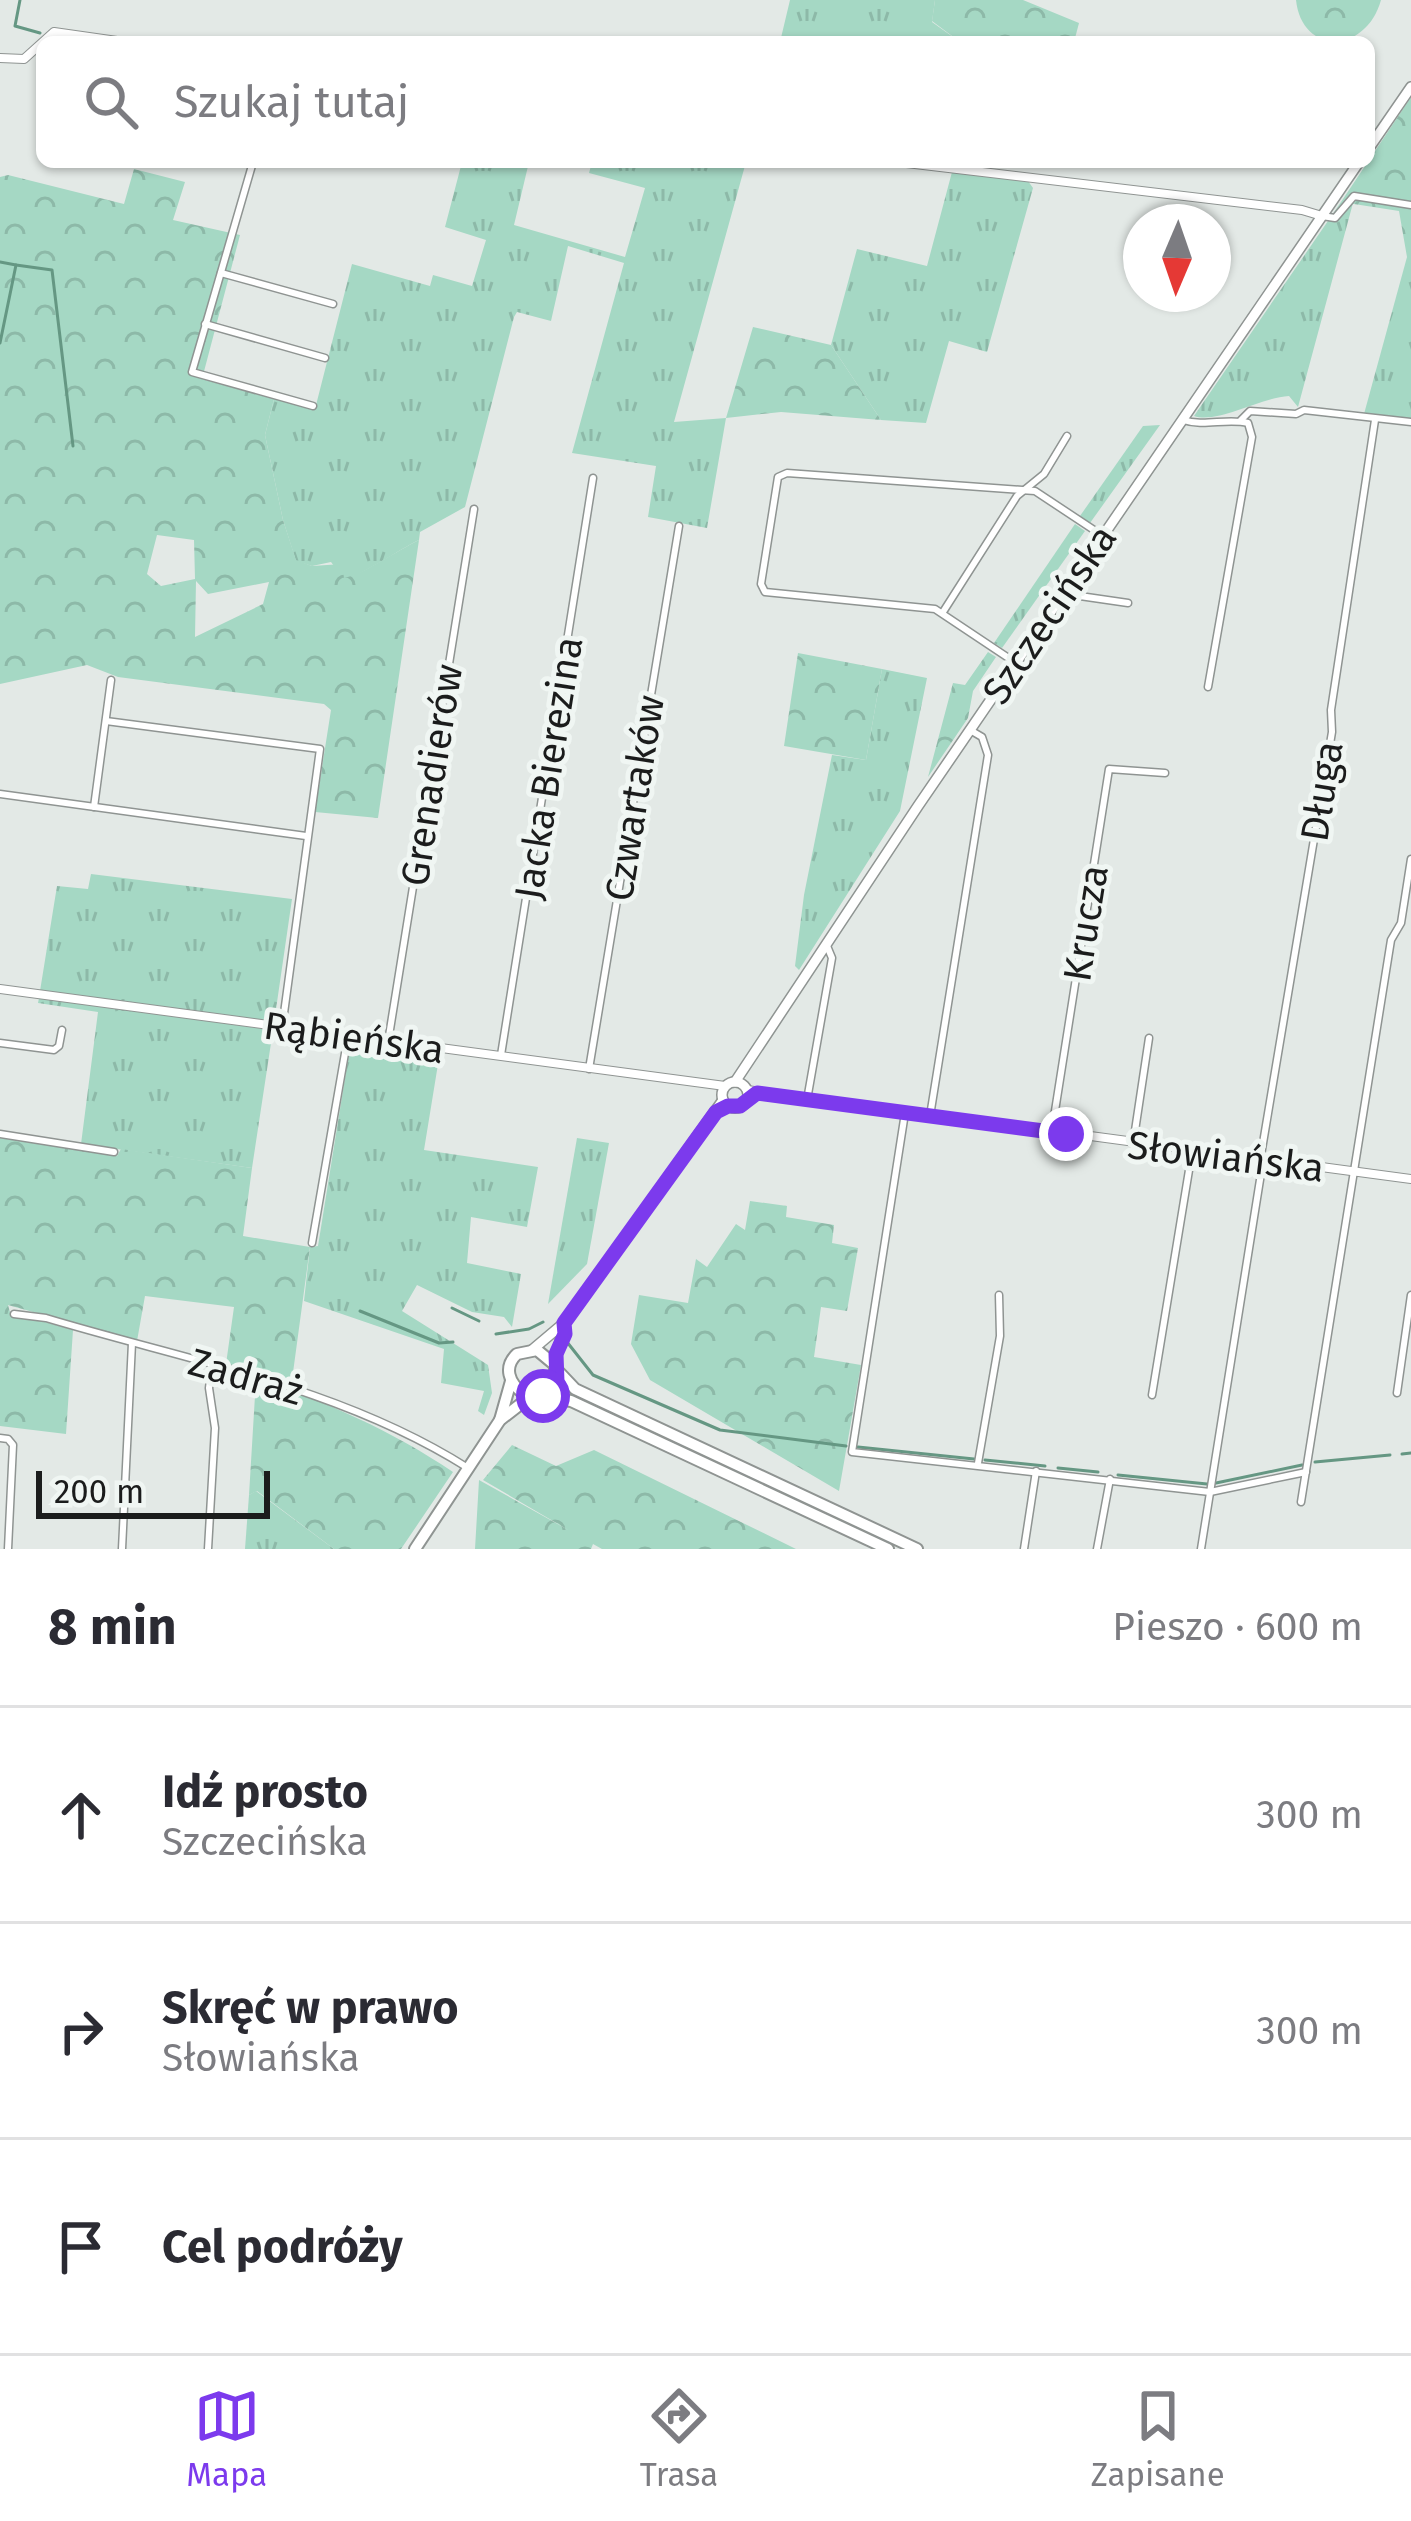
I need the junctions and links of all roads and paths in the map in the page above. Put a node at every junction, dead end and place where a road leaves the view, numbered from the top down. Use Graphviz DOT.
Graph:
graph roads {
  1 [pos="48,36"];
  2 [pos="89,36"];
  3 [pos="36,47"];
  4 [pos="0,58"];
  5 [pos="1411,87"];
  6 [pos="1375,139"];
  7 [pos="251,168"];
  8 [pos="949,168"];
  9 [pos="1355,168"];
  10 [pos="1411,205"];
  11 [pos="1322,216"];
  12 [pos="220,272"];
  13 [pos="333,304"];
  14 [pos="205,324"];
  15 [pos="326,358"];
  16 [pos="313,406"];
  17 [pos="1183,420"];
  18 [pos="1376,420"];
  19 [pos="1240,421"];
  20 [pos="1411,422"];
  21 [pos="1067,436"];
  22 [pos="593,478"];
  23 [pos="1025,490"];
  24 [pos="474,509"];
  25 [pos="679,526"];
  26 [pos="1103,536"];
  27 [pos="1064,594"];
  28 [pos="1128,603"];
  29 [pos="943,612"];
  30 [pos="1016,663"];
  31 [pos="111,680"];
  32 [pos="1208,687"];
  33 [pos="106,722"];
  34 [pos="970,730"];
  35 [pos="1165,773"];
  36 [pos="0,794"];
  37 [pos="94,808"];
  38 [pos="307,836"];
  39 [pos="1411,860"];
  40 [pos="827,946"];
  41 [pos="0,989"];
  42 [pos="282,1028"];
  43 [pos="62,1030"];
  44 [pos="348,1036"];
  45 [pos="1149,1038"];
  46 [pos="0,1042"];
  47 [pos="388,1042"];
  48 [pos="500,1057"];
  49 [pos="589,1070"];
  50 [pos="734,1094"];
  51 [pos="807,1100"];
  52 [pos="904,1113"];
  53 [pos="931,1116"];
  54 [pos="1051,1132"];
  55 [pos="0,1134"];
  56 [pos="1133,1144"];
  57 [pos="114,1152"];
  58 [pos="1192,1152"];
  59 [pos="1262,1161"];
  60 [pos="1357,1173"];
  61 [pos="1411,1179"];
  62 [pos="312,1243"];
  63 [pos="1411,1294"];
  64 [pos="998,1295"];
  65 [pos="14,1314"];
  66 [pos="564,1323"];
  67 [pos="132,1343"];
  68 [pos="532,1350"];
  69 [pos="212,1365"];
  70 [pos="556,1367"];
  71 [pos="511,1381"];
  72 [pos="1397,1394"];
  73 [pos="1152,1395"];
  74 [pos="537,1396"];
  75 [pos="500,1420"];
  76 [pos="0,1438"];
  77 [pos="978,1465"];
  78 [pos="468,1469"];
  79 [pos="1036,1471"];
  80 [pos="1306,1472"];
  81 [pos="1110,1479"];
  82 [pos="1210,1492"];
  83 [pos="1301,1502"];
  84 [pos="8,1549"];
  85 [pos="122,1549"];
  86 [pos="208,1549"];
  87 [pos="415,1549"];
  88 [pos="888,1549"];
  89 [pos="917,1549"];
  90 [pos="1024,1549"];
  91 [pos="1097,1549"];
  92 [pos="1201,1549"];
  1 -- 2 [label="street"];
  3 -- 4 [label="street"];
  5 -- 6 [label="main road"];
  7 -- 12 [label="street"];
  8 -- 11 [label="street"];
  9 -- 11 [label="main road, Szczecińska"];
  10 -- 11 [label="street"];
  11 -- 17 [label="main road, Szczecińska"];
  12 -- 13 [label="street"];
  12 -- 14 [label="street"];
  14 -- 15 [label="street"];
  14 -- 16 [label="street"];
  17 -- 19 [label="street"];
  17 -- 26 [label="main road, Szczecińska"];
  18 -- 19 [label="street"];
  18 -- 20 [label="street"];
  18 -- 59 [label="street, Długa"];
  19 -- 32 [label="street"];
  21 -- 23 [label="street"];
  22 -- 48 [label="street, Jacka Bierezina"];
  23 -- 26 [label="street"];
  23 -- 29 [label="street"];
  23 -- 29 [label="street"];
  24 -- 47 [label="street, Grenadierów"];
  25 -- 49 [label="street, Czwartaków"];
  26 -- 27 [label="main road, Szczecińska"];
  27 -- 28 [label="street"];
  27 -- 30 [label="main road, Szczecińska"];
  29 -- 30 [label="street"];
  30 -- 34 [label="main road, Szczecińska"];
  31 -- 33 [label="street"];
  33 -- 37 [label="street"];
  33 -- 38 [label="street"];
  34 -- 40 [label="main road, Szczecińska"];
  34 -- 53 [label="street"];
  35 -- 54 [label="street, Krucza"];
  36 -- 37 [label="street"];
  37 -- 38 [label="street"];
  38 -- 42 [label="street"];
  39 -- 60 [label="street"];
  40 -- 50 [label="main road, Szczecińska"];
  40 -- 51 [label="street"];
  41 -- 42 [label="street, Rąbieńska"];
  42 -- 44 [label="street, Rąbieńska"];
  43 -- 46 [label="street"];
  44 -- 47 [label="street, Rąbieńska"];
  44 -- 62 [label="street"];
  45 -- 56 [label="street"];
  47 -- 48 [label="street, Rąbieńska"];
  48 -- 49 [label="street, Rąbieńska"];
  49 -- 50 [label="street, Rąbieńska"];
  50 -- 51 [label="street, Słowiańska"];
  50 -- 66 [label="main road, Szczecińska"];
  51 -- 52 [label="street, Słowiańska"];
  52 -- 53 [label="street, Słowiańska"];
  52 -- 77 [label="street"];
  53 -- 54 [label="street, Słowiańska"];
  54 -- 56 [label="street, Słowiańska"];
  55 -- 57 [label="street"];
  56 -- 58 [label="street, Słowiańska"];
  58 -- 59 [label="street, Słowiańska"];
  58 -- 73 [label="street"];
  59 -- 60 [label="street, Słowiańska"];
  59 -- 82 [label="street, Długa"];
  60 -- 61 [label="street, Słowiańska"];
  60 -- 80 [label="street"];
  63 -- 72 [label="street"];
  64 -- 77 [label="street"];
  65 -- 67 [label="street, Zadraż"];
  66 -- 68 [label="main road, Szczecińska"];
  66 -- 70 [label="main road, Szczecińska"];
  67 -- 69 [label="street, Zadraż"];
  67 -- 85 [label="street"];
  68 -- 70 [label="main road"];
  68 -- 71 [label="main road"];
  69 -- 78 [label="street, Zadraż"];
  69 -- 86 [label="street"];
  70 -- 74 [label="main road"];
  70 -- 89 [label="main road"];
  71 -- 74 [label="main road"];
  71 -- 75 [label="main road"];
  74 -- 75 [label="main road"];
  74 -- 88 [label="main road"];
  75 -- 78 [label="main road"];
  76 -- 84 [label="street"];
  77 -- 79 [label="street"];
  78 -- 87 [label="main road"];
  79 -- 81 [label="street"];
  79 -- 90 [label="street"];
  80 -- 82 [label="street"];
  80 -- 83 [label="street"];
  81 -- 82 [label="street"];
  81 -- 91 [label="street"];
  82 -- 92 [label="street, Długa"];
}
